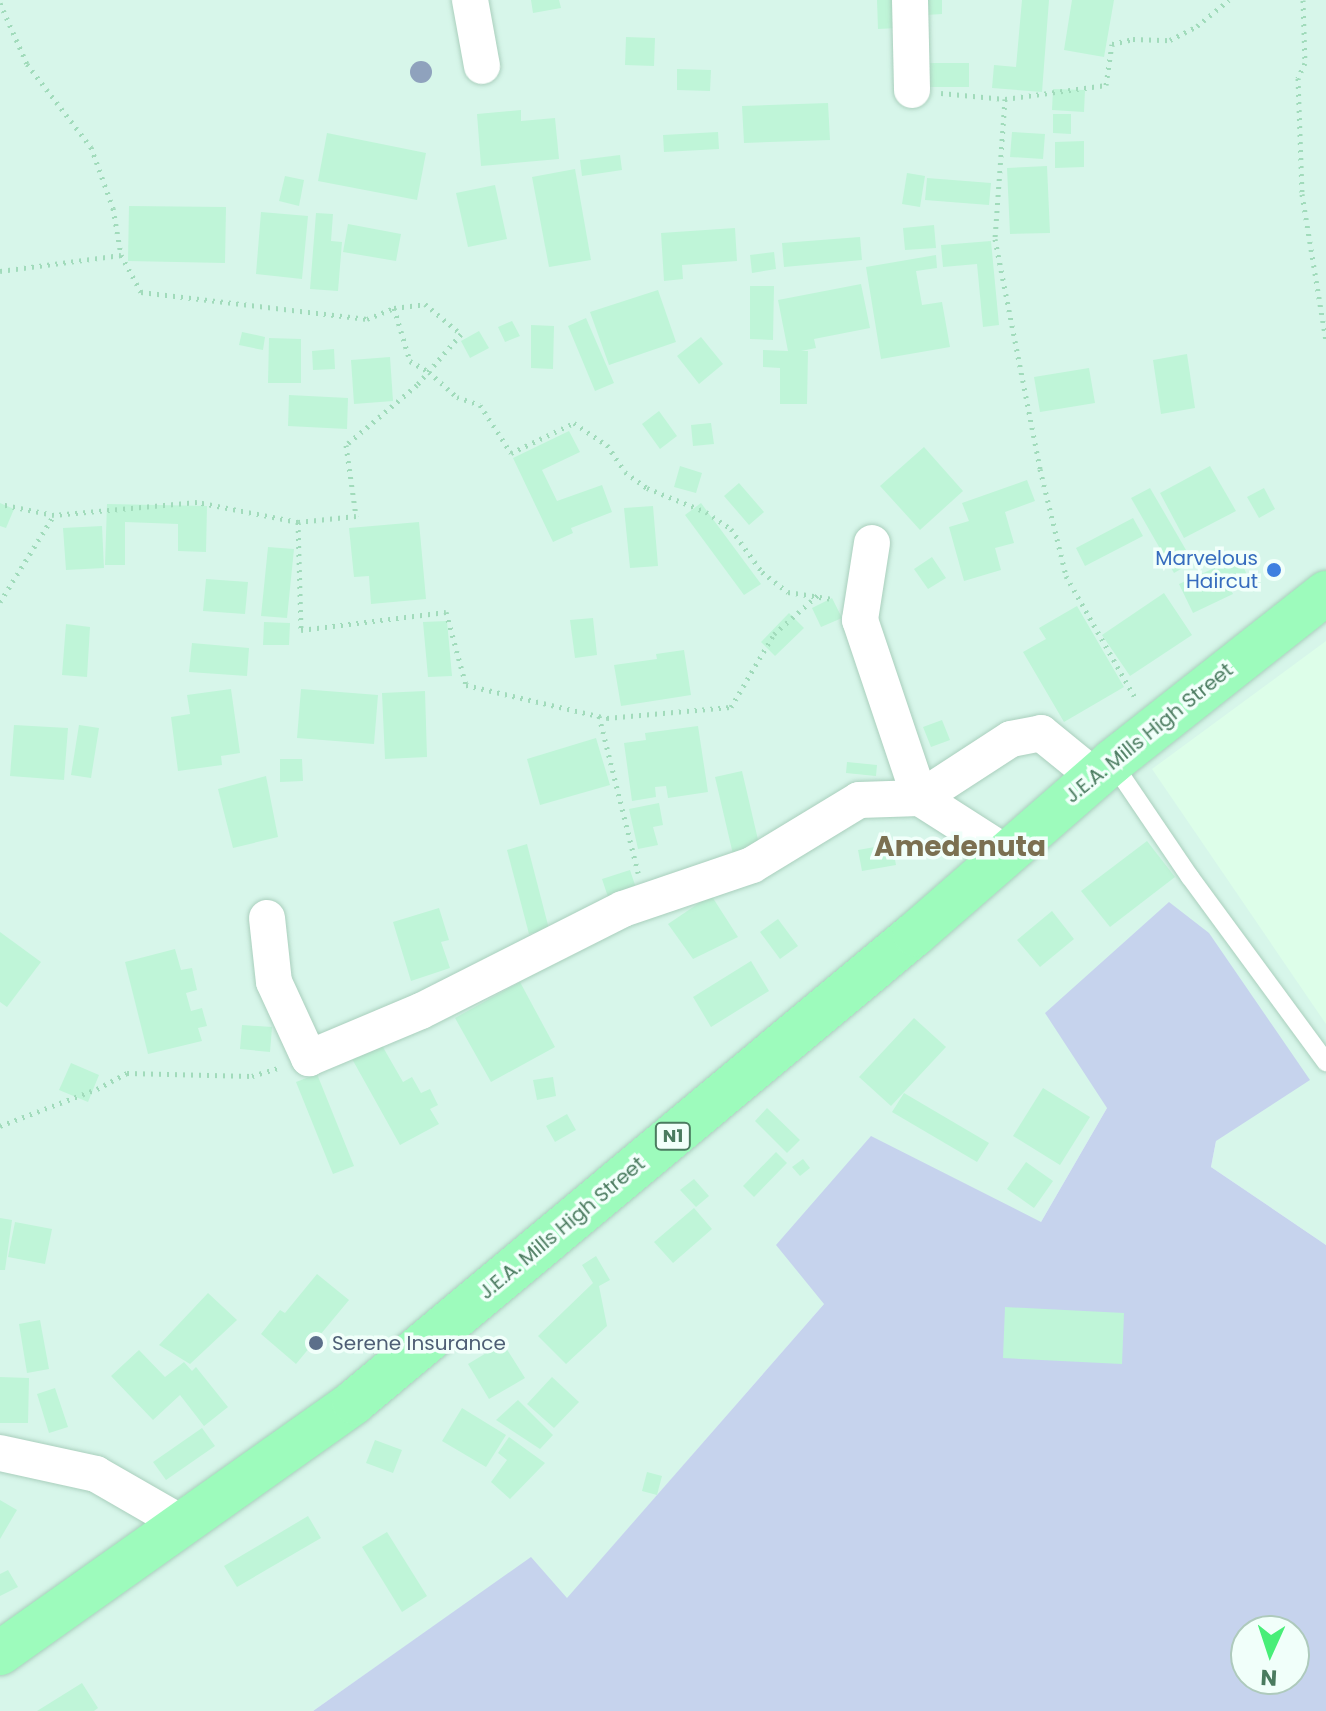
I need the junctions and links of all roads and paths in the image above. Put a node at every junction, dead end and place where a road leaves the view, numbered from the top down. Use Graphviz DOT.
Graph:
graph roads {
  1 [pos="470,0"];
  2 [pos="910,0"];
  3 [pos="1229,0"];
  4 [pos="1303,0"];
  5 [pos="0,3"];
  6 [pos="482,66"];
  7 [pos="912,90"];
  8 [pos="1005,99"];
  9 [pos="121,255"];
  10 [pos="0,271"];
  11 [pos="394,308"];
  12 [pos="1326,340"];
  13 [pos="429,372"];
  14 [pos="0,504"];
  15 [pos="54,515"];
  16 [pos="298,522"];
  17 [pos="872,543"];
  18 [pos="1326,593"];
  19 [pos="819,594"];
  20 [pos="0,602"];
  21 [pos="860,620"];
  22 [pos="1138,702"];
  23 [pos="599,716"];
  24 [pos="1103,769"];
  25 [pos="920,798"];
  26 [pos="1006,853"];
  27 [pos="645,901"];
  28 [pos="267,918"];
  29 [pos="309,1058"];
  30 [pos="1326,1062"];
  31 [pos="0,1126"];
  32 [pos="0,1453"];
  33 [pos="183,1524"];
  34 [pos="0,1653"];
  1 -- 6 [label="street"];
  2 -- 7 [label="street"];
  3 -- 8 [label="path"];
  4 -- 12 [label="path"];
  5 -- 9 [label="path"];
  7 -- 8 [label="path"];
  8 -- 22 [label="path"];
  9 -- 10 [label="path"];
  9 -- 11 [label="path"];
  11 -- 13 [label="path"];
  11 -- 13 [label="path"];
  13 -- 16 [label="path"];
  13 -- 19 [label="path"];
  14 -- 15 [label="path"];
  15 -- 16 [label="path"];
  15 -- 20 [label="path"];
  16 -- 23 [label="path"];
  17 -- 21 [label="street"];
  18 -- 24 [label="highway, J.E.A. Mills High Street / N1"];
  19 -- 21 [label="path"];
  19 -- 23 [label="path"];
  21 -- 25 [label="street"];
  23 -- 27 [label="path"];
  24 -- 25 [label="street"];
  24 -- 26 [label="highway, J.E.A. Mills High Street / N1"];
  24 -- 30 [label="lane"];
  25 -- 26 [label="street"];
  25 -- 27 [label="street"];
  26 -- 33 [label="highway, J.E.A. Mills High Street / N1"];
  27 -- 29 [label="street"];
  28 -- 29 [label="street"];
  29 -- 31 [label="path"];
  32 -- 33 [label="street"];
  33 -- 34 [label="highway, J.E.A. Mills High Street / N1"];
}
